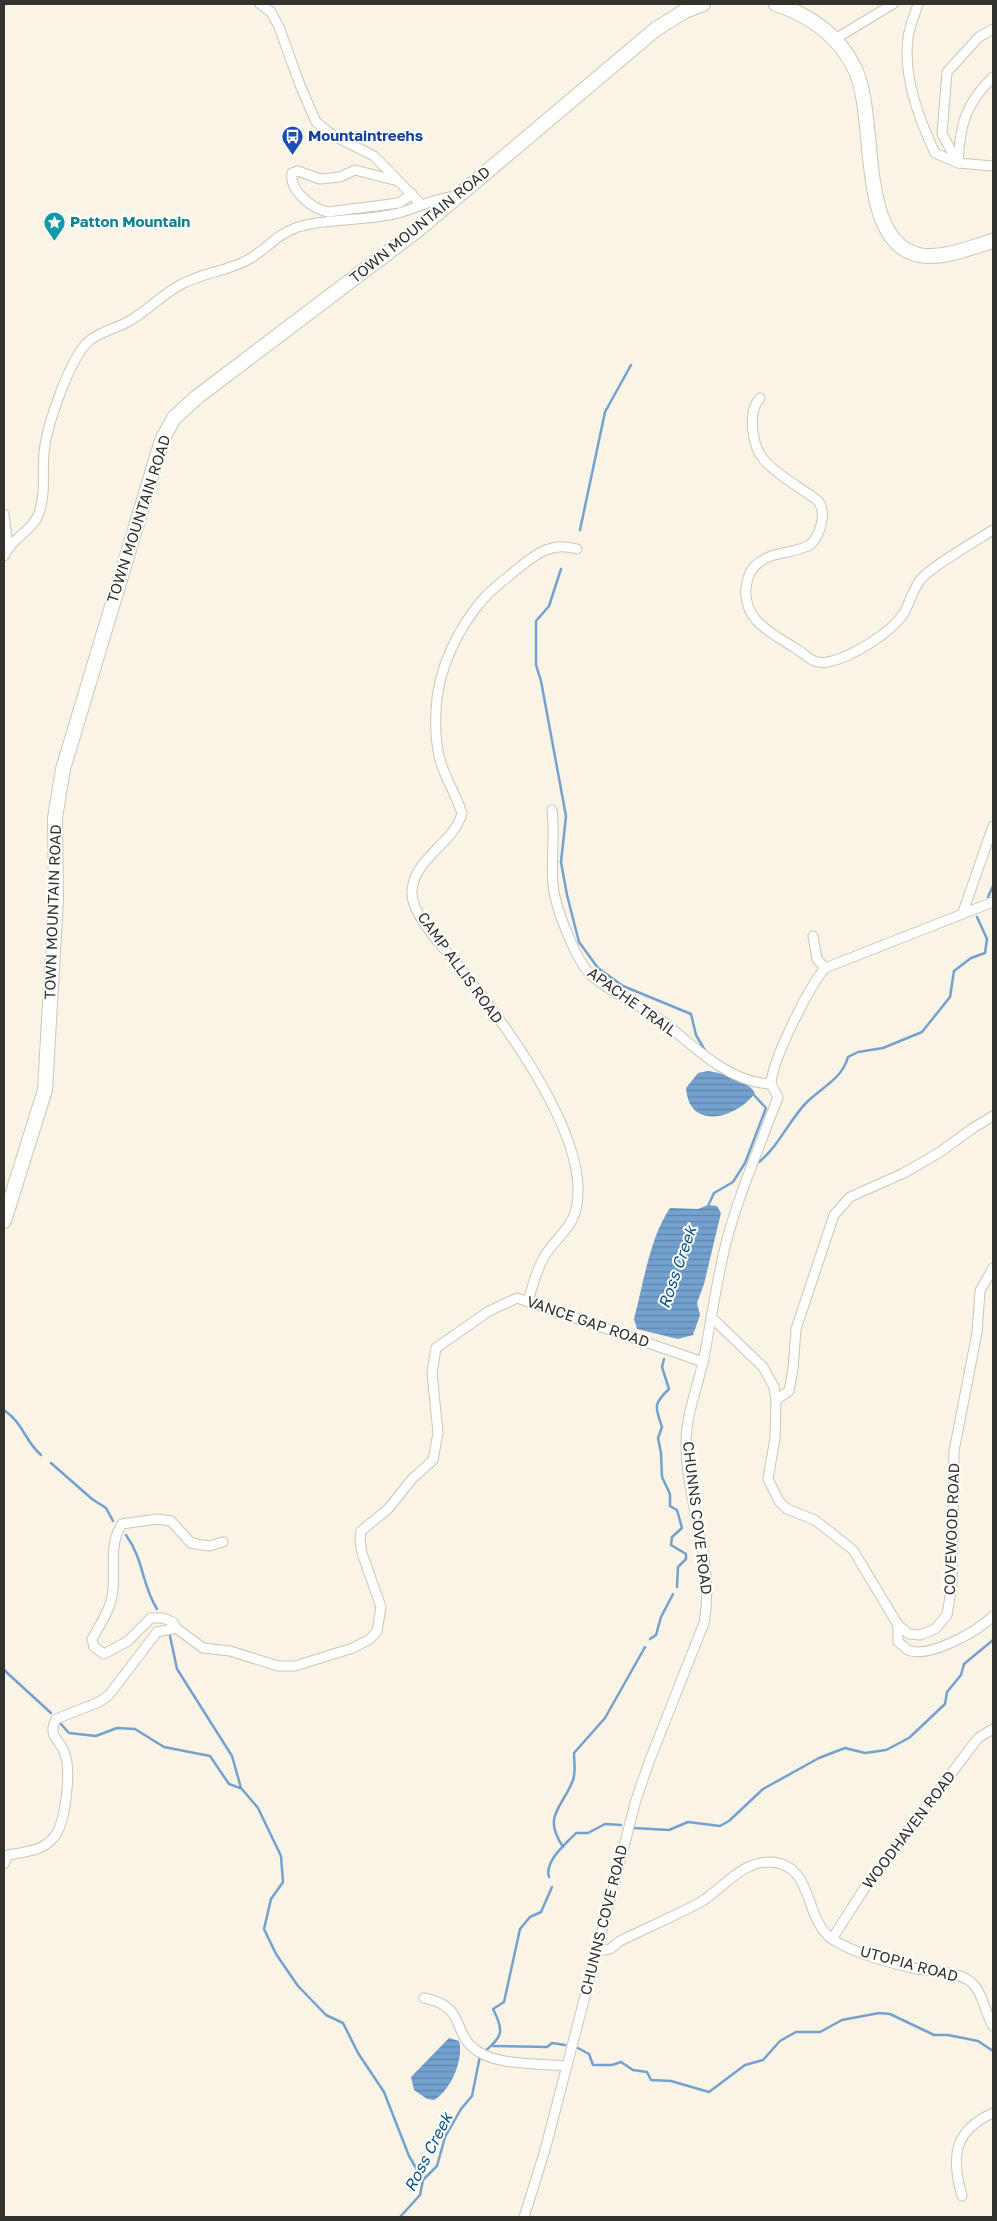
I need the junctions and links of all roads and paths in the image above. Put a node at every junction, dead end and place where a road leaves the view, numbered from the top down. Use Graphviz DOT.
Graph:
graph roads {
  1 [pos="260,4"];
  2 [pos="700,4"];
  3 [pos="776,4"];
  4 [pos="893,4"];
  5 [pos="917,4"];
  6 [pos="993,29"];
  7 [pos="834,39"];
  8 [pos="993,77"];
  9 [pos="958,164"];
  10 [pos="993,166"];
  11 [pos="398,180"];
  12 [pos="412,194"];
  13 [pos="457,196"];
  14 [pos="421,204"];
  15 [pos="993,241"];
  16 [pos="760,398"];
  17 [pos="4,514"];
  18 [pos="993,530"];
  19 [pos="8,546"];
  20 [pos="577,549"];
  21 [pos="4,556"];
  22 [pos="552,810"];
  23 [pos="993,826"];
  24 [pos="993,902"];
  25 [pos="963,912"];
  26 [pos="813,936"];
  27 [pos="825,968"];
  28 [pos="771,1084"];
  29 [pos="993,1116"];
  30 [pos="4,1221"];
  31 [pos="993,1268"];
  32 [pos="528,1301"];
  33 [pos="711,1317"];
  34 [pos="703,1362"];
  35 [pos="776,1400"];
  36 [pos="224,1542"];
  37 [pos="993,1616"];
  38 [pos="898,1625"];
  39 [pos="176,1628"];
  40 [pos="993,1729"];
  41 [pos="4,1864"];
  42 [pos="832,1939"];
  43 [pos="596,1951"];
  44 [pos="424,1998"];
  45 [pos="993,2026"];
  46 [pos="567,2066"];
  47 [pos="993,2113"];
  48 [pos="962,2196"];
  49 [pos="524,2217"];
  1 -- 11 [label="street"];
  2 -- 13 [label="main road, TOWN MOUNTAIN ROAD"];
  3 -- 7 [label="main road"];
  4 -- 7 [label="street"];
  5 -- 9 [label="street"];
  6 -- 9 [label="street"];
  7 -- 15 [label="main road"];
  8 -- 9 [label="street"];
  9 -- 10 [label="street"];
  11 -- 12 [label="street"];
  11 -- 12 [label="street"];
  12 -- 14 [label="street"];
  13 -- 14 [label="street"];
  13 -- 30 [label="main road, TOWN MOUNTAIN ROAD"];
  14 -- 19 [label="street"];
  16 -- 18 [label="street"];
  17 -- 19 [label="street"];
  19 -- 21 [label="street"];
  20 -- 32 [label="street, CAMP ALLIS ROAD"];
  22 -- 28 [label="street, APACHE TRAIL"];
  23 -- 25 [label="street"];
  24 -- 25 [label="street"];
  25 -- 27 [label="street"];
  26 -- 27 [label="street"];
  27 -- 28 [label="street, CHUNNS COVE ROAD"];
  28 -- 33 [label="street, CHUNNS COVE ROAD"];
  29 -- 35 [label="street"];
  31 -- 38 [label="street, COVEWOOD ROAD"];
  32 -- 34 [label="street, VANCE GAP ROAD"];
  32 -- 39 [label="street, VANCE GAP ROAD"];
  33 -- 34 [label="street, CHUNNS COVE ROAD"];
  33 -- 35 [label="street"];
  34 -- 43 [label="street, CHUNNS COVE ROAD"];
  35 -- 38 [label="street"];
  36 -- 39 [label="street"];
  37 -- 38 [label="street"];
  39 -- 41 [label="street"];
  40 -- 42 [label="street, WOODHAVEN ROAD"];
  42 -- 43 [label="street, UTOPIA ROAD"];
  42 -- 45 [label="street, UTOPIA ROAD"];
  43 -- 46 [label="street, CHUNNS COVE ROAD"];
  44 -- 46 [label="street"];
  46 -- 49 [label="street, CHUNNS COVE ROAD"];
  47 -- 48 [label="street"];
}
